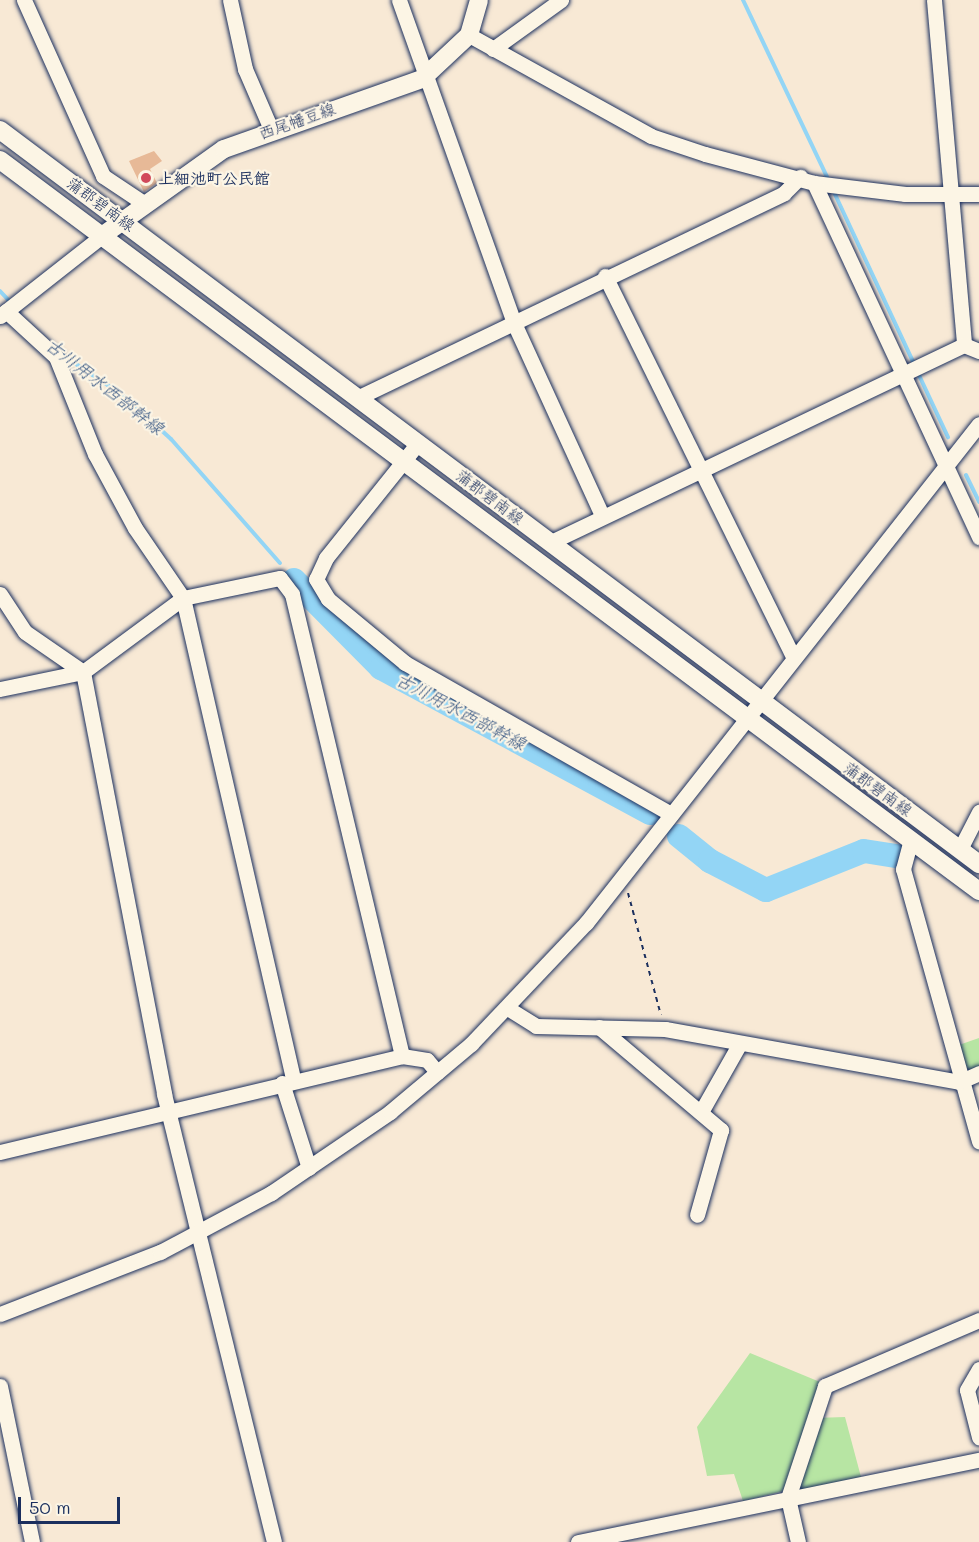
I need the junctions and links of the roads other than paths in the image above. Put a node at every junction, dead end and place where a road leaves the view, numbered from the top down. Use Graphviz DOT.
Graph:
graph roads {
  1 [pos="24,0"];
  2 [pos="230,0"];
  3 [pos="399,0"];
  4 [pos="479,0"];
  5 [pos="561,0"];
  6 [pos="934,0"];
  7 [pos="469,35"];
  8 [pos="493,49"];
  9 [pos="422,79"];
  10 [pos="0,129"];
  11 [pos="271,129"];
  12 [pos="0,160"];
  13 [pos="800,177"];
  14 [pos="817,183"];
  15 [pos="979,194"];
  16 [pos="950,196"];
  17 [pos="146,204"];
  18 [pos="123,220"];
  19 [pos="99,238"];
  20 [pos="605,276"];
  21 [pos="4,312"];
  22 [pos="513,321"];
  23 [pos="964,345"];
  24 [pos="979,351"];
  25 [pos="911,370"];
  26 [pos="359,397"];
  27 [pos="979,424"];
  28 [pos="418,444"];
  29 [pos="404,461"];
  30 [pos="946,466"];
  31 [pos="699,472"];
  32 [pos="602,515"];
  33 [pos="979,537"];
  34 [pos="551,542"];
  35 [pos="0,594"];
  36 [pos="183,598"];
  37 [pos="793,657"];
  38 [pos="83,672"];
  39 [pos="0,689"];
  40 [pos="759,703"];
  41 [pos="746,721"];
  42 [pos="979,812"];
  43 [pos="671,814"];
  44 [pos="910,843"];
  45 [pos="960,849"];
  46 [pos="979,864"];
  47 [pos="979,891"];
  48 [pos="509,1009"];
  49 [pos="599,1027"];
  50 [pos="740,1043"];
  51 [pos="402,1056"];
  52 [pos="437,1072"];
  53 [pos="979,1073"];
  54 [pos="287,1081"];
  55 [pos="959,1082"];
  56 [pos="701,1112"];
  57 [pos="170,1113"];
  58 [pos="979,1142"];
  59 [pos="0,1152"];
  60 [pos="309,1168"];
  61 [pos="696,1215"];
  62 [pos="198,1232"];
  63 [pos="0,1314"];
  64 [pos="979,1320"];
  65 [pos="979,1369"];
  66 [pos="0,1386"];
  67 [pos="979,1437"];
  68 [pos="979,1460"];
  69 [pos="788,1498"];
  70 [pos="32,1542"];
  71 [pos="274,1542"];
  72 [pos="578,1542"];
  73 [pos="798,1542"];
  1 -- 17 [label="street"];
  2 -- 11 [label="street"];
  3 -- 9 [label="street"];
  4 -- 7 [label="main road"];
  5 -- 8 [label="street"];
  6 -- 16 [label="street"];
  7 -- 8 [label="street"];
  7 -- 9 [label="main road, 西尾幡豆線"];
  8 -- 13 [label="street"];
  9 -- 11 [label="main road, 西尾幡豆線"];
  9 -- 22 [label="street"];
  10 -- 18 [label="main road, 蒲郡碧南線"];
  11 -- 17 [label="main road, 西尾幡豆線"];
  12 -- 19 [label="main road, 蒲郡碧南線"];
  13 -- 14 [label="street"];
  13 -- 20 [label="street"];
  14 -- 16 [label="street"];
  14 -- 25 [label="street"];
  15 -- 16 [label="street"];
  16 -- 23 [label="street"];
  17 -- 18 [label="main road, 西尾幡豆線"];
  18 -- 19 [label="main road, 西尾幡豆線"];
  18 -- 26 [label="main road, 蒲郡碧南線"];
  19 -- 21 [label="street"];
  19 -- 29 [label="main road, 蒲郡碧南線"];
  20 -- 22 [label="street"];
  20 -- 31 [label="street"];
  21 -- 36 [label="street"];
  22 -- 26 [label="street"];
  22 -- 32 [label="street"];
  23 -- 24 [label="street"];
  23 -- 25 [label="street"];
  25 -- 30 [label="street"];
  25 -- 31 [label="street"];
  26 -- 28 [label="main road, 蒲郡碧南線"];
  27 -- 30 [label="street"];
  28 -- 29 [label="street"];
  28 -- 34 [label="main road, 蒲郡碧南線"];
  29 -- 41 [label="main road, 蒲郡碧南線"];
  29 -- 43 [label="street"];
  30 -- 33 [label="street"];
  30 -- 37 [label="street"];
  31 -- 32 [label="street"];
  31 -- 37 [label="street"];
  32 -- 34 [label="street"];
  34 -- 40 [label="main road, 蒲郡碧南線"];
  35 -- 38 [label="street"];
  36 -- 38 [label="street"];
  36 -- 51 [label="street"];
  36 -- 54 [label="street"];
  37 -- 40 [label="street"];
  38 -- 39 [label="street"];
  38 -- 57 [label="street"];
  40 -- 41 [label="street"];
  40 -- 45 [label="main road, 蒲郡碧南線"];
  41 -- 43 [label="street"];
  41 -- 44 [label="main road, 蒲郡碧南線"];
  42 -- 45 [label="street"];
  43 -- 48 [label="street"];
  44 -- 47 [label="main road, 蒲郡碧南線"];
  44 -- 55 [label="street"];
  45 -- 46 [label="main road, 蒲郡碧南線"];
  48 -- 49 [label="street"];
  48 -- 52 [label="street"];
  49 -- 50 [label="street"];
  49 -- 56 [label="street"];
  50 -- 55 [label="street"];
  50 -- 56 [label="street"];
  51 -- 52 [label="street"];
  51 -- 54 [label="street"];
  52 -- 60 [label="street"];
  53 -- 55 [label="street"];
  54 -- 57 [label="street"];
  54 -- 60 [label="street"];
  55 -- 58 [label="street"];
  56 -- 61 [label="street"];
  57 -- 59 [label="street"];
  57 -- 62 [label="street"];
  60 -- 62 [label="street"];
  62 -- 63 [label="street"];
  62 -- 71 [label="street"];
  64 -- 69 [label="street"];
  65 -- 67 [label="street"];
  66 -- 70 [label="street"];
  68 -- 69 [label="street"];
  69 -- 72 [label="street"];
  69 -- 73 [label="street"];
}
